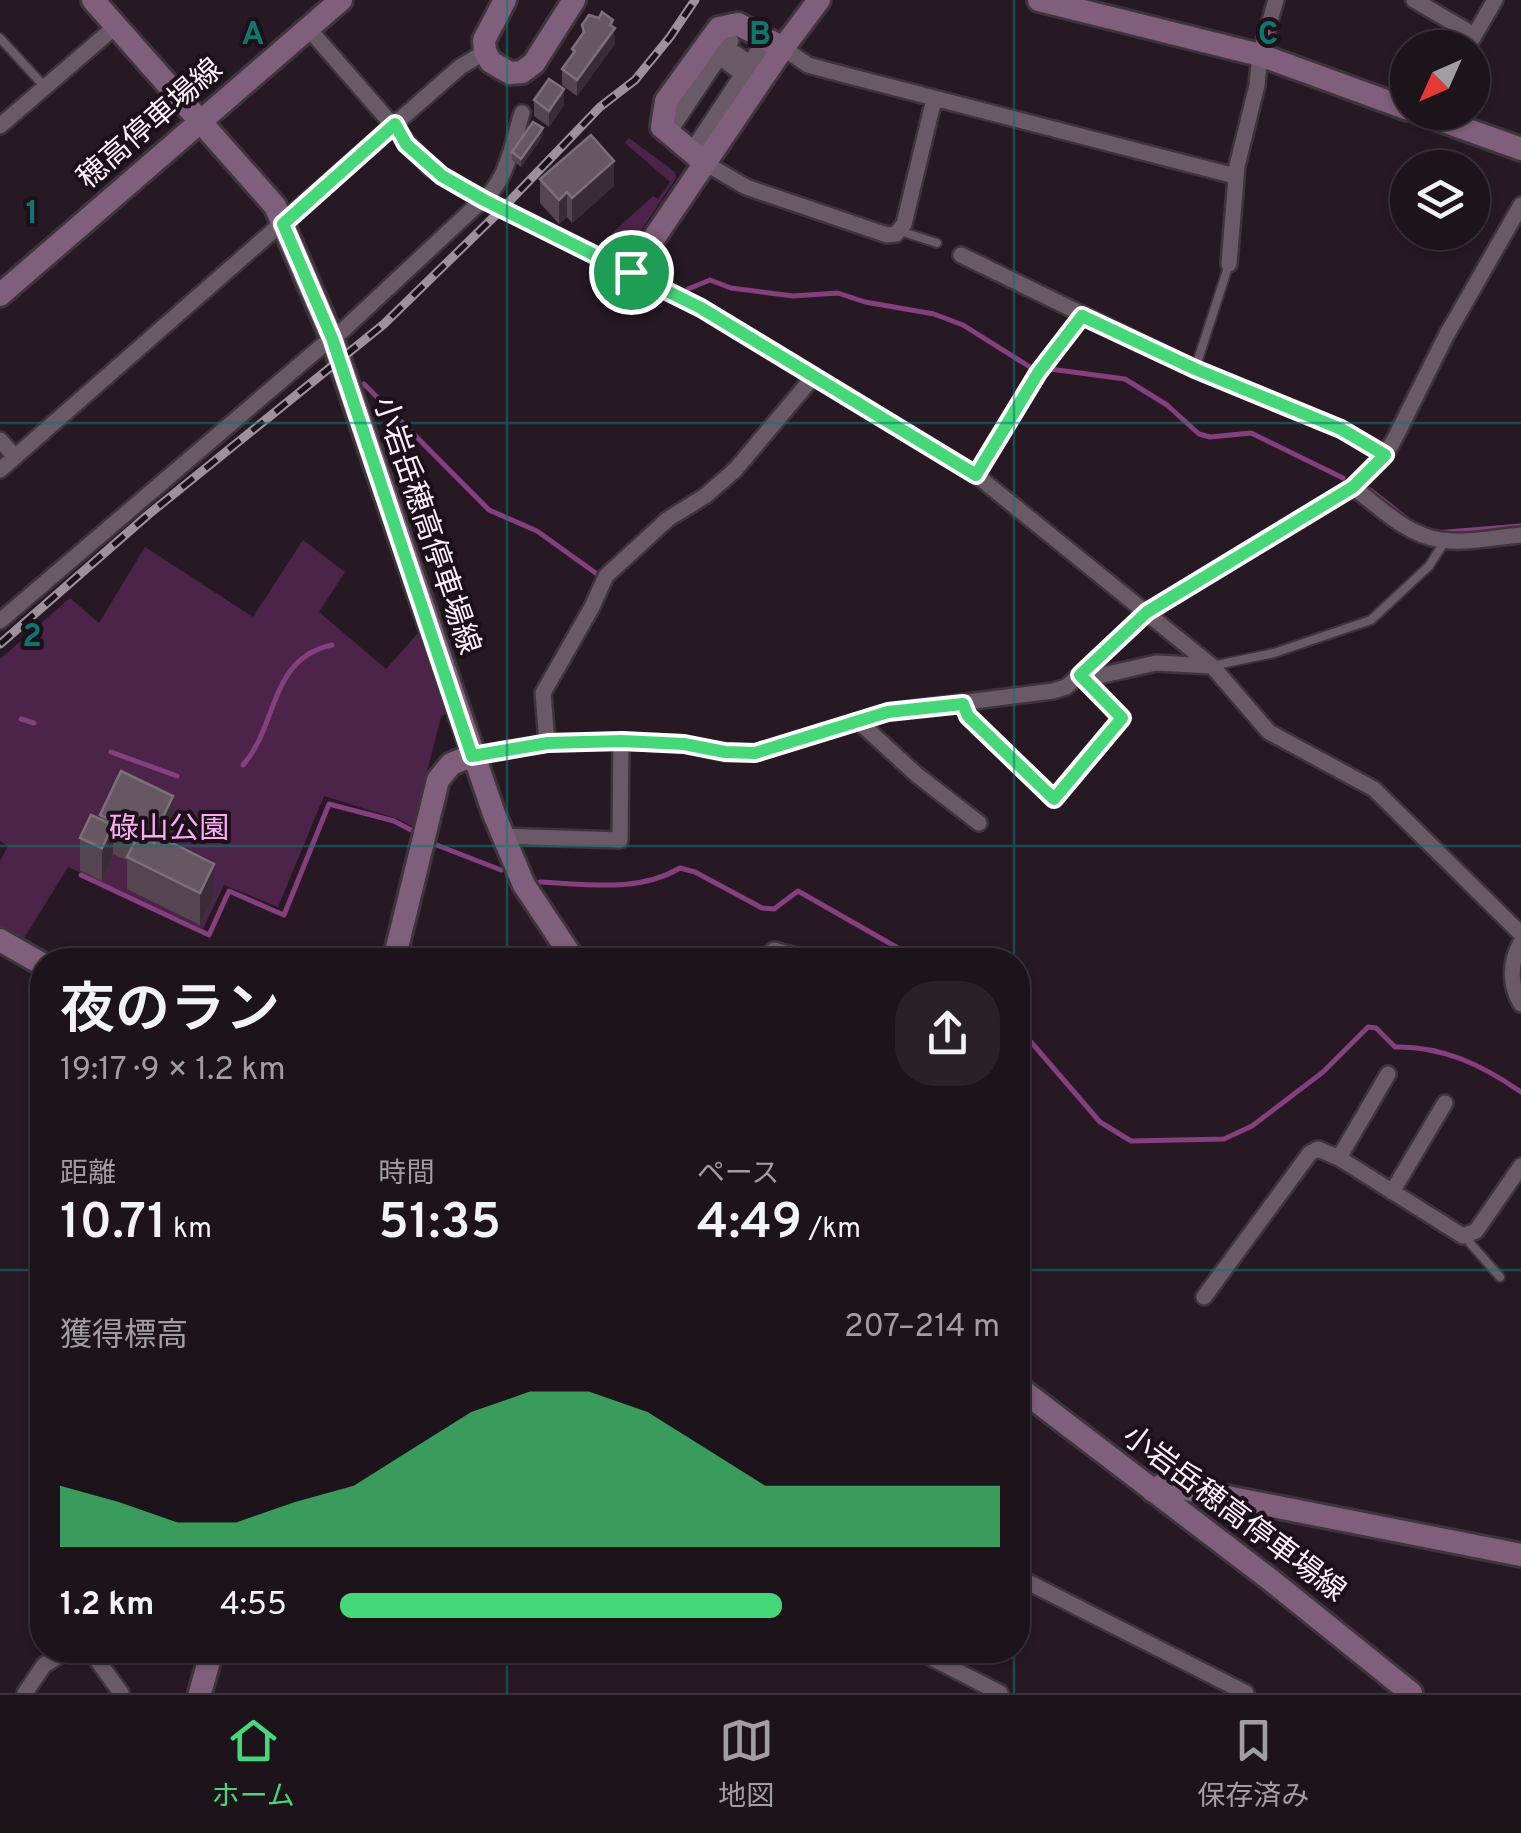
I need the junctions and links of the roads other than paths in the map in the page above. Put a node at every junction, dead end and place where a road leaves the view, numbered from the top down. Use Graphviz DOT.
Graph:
graph roads {
  1 [pos="93,0"];
  2 [pos="341,0"];
  3 [pos="505,0"];
  4 [pos="574,0"];
  5 [pos="820,0"];
  6 [pos="1039,0"];
  7 [pos="1276,0"];
  8 [pos="1414,0"];
  9 [pos="1495,0"];
  10 [pos="116,26"];
  11 [pos="308,28"];
  12 [pos="1455,30"];
  13 [pos="1477,30"];
  14 [pos="0,38"];
  15 [pos="783,48"];
  16 [pos="485,52"];
  17 [pos="1260,56"];
  18 [pos="45,88"];
  19 [pos="934,99"];
  20 [pos="1390,103"];
  21 [pos="522,113"];
  22 [pos="201,123"];
  23 [pos="395,124"];
  24 [pos="0,126"];
  25 [pos="1471,130"];
  26 [pos="1521,149"];
  27 [pos="704,153"];
  28 [pos="1235,176"];
  29 [pos="484,200"];
  30 [pos="1521,204"];
  31 [pos="517,216"];
  32 [pos="283,224"];
  33 [pos="900,231"];
  34 [pos="937,243"];
  35 [pos="962,255"];
  36 [pos="1229,264"];
  37 [pos="631,272"];
  38 [pos="0,295"];
  39 [pos="1082,316"];
  40 [pos="342,332"];
  41 [pos="323,345"];
  42 [pos="1195,369"];
  43 [pos="814,376"];
  44 [pos="0,440"];
  45 [pos="1385,455"];
  46 [pos="15,457"];
  47 [pos="0,470"];
  48 [pos="976,475"];
  49 [pos="1353,487"];
  50 [pos="1521,535"];
  51 [pos="1445,541"];
  52 [pos="1147,612"];
  53 [pos="0,621"];
  54 [pos="1212,666"];
  55 [pos="1080,675"];
  56 [pos="963,704"];
  57 [pos="858,721"];
  58 [pos="622,741"];
  59 [pos="548,743"];
  60 [pos="472,756"];
  61 [pos="979,823"];
  62 [pos="503,836"];
  63 [pos="1521,934"];
  64 [pos="0,940"];
  65 [pos="1521,942"];
  66 [pos="397,948"];
  67 [pos="566,948"];
  68 [pos="30,957"];
  69 [pos="1521,1004"];
  70 [pos="1388,1074"];
  71 [pos="1444,1103"];
  72 [pos="1339,1158"];
  73 [pos="1521,1166"];
  74 [pos="1392,1192"];
  75 [pos="1470,1236"];
  76 [pos="1500,1277"];
  77 [pos="1204,1296"];
  78 [pos="1030,1396"];
  79 [pos="1153,1491"];
  80 [pos="1521,1555"];
  81 [pos="1030,1584"];
  82 [pos="46,1663"];
  83 [pos="99,1663"];
  84 [pos="208,1663"];
  85 [pos="941,1663"];
  86 [pos="25,1693"];
  87 [pos="121,1693"];
  88 [pos="200,1693"];
  89 [pos="1000,1693"];
  90 [pos="1246,1693"];
  91 [pos="1411,1693"];
  1 -- 10 [label="street, 小岩岳穂高停車場線"];
  2 -- 11 [label="street, 穂高停車場線"];
  3 -- 16 [label="street"];
  4 -- 16 [label="street"];
  5 -- 15 [label="street"];
  6 -- 17 [label="street"];
  7 -- 17 [label="street"];
  8 -- 12 [label="street"];
  9 -- 13 [label="street"];
  10 -- 18 [label="street"];
  10 -- 22 [label="street, 小岩岳穂高停車場線"];
  11 -- 22 [label="street, 穂高停車場線"];
  11 -- 23 [label="street"];
  14 -- 18 [label="lane"];
  15 -- 19 [label="street"];
  15 -- 27 [label="street"];
  15 -- 27 [label="street"];
  16 -- 23 [label="street"];
  17 -- 20 [label="street"];
  17 -- 28 [label="street"];
  18 -- 24 [label="street"];
  19 -- 28 [label="street"];
  19 -- 33 [label="street"];
  21 -- 29 [label="street"];
  22 -- 32 [label="street, 小岩岳穂高停車場線"];
  22 -- 38 [label="street, 穂高停車場線"];
  23 -- 29 [label="street"];
  23 -- 32 [label="street"];
  25 -- 26 [label="street"];
  27 -- 27 [label="street"];
  27 -- 33 [label="street"];
  27 -- 37 [label="street"];
  28 -- 36 [label="street"];
  29 -- 31 [label="lane"];
  29 -- 40 [label="street"];
  30 -- 45 [label="street"];
  31 -- 37 [label="street"];
  32 -- 46 [label="street"];
  32 -- 60 [label="street, 小岩岳穂高停車場線"];
  33 -- 34 [label="lane"];
  35 -- 39 [label="street"];
  36 -- 42 [label="lane"];
  37 -- 43 [label="street"];
  39 -- 42 [label="street"];
  39 -- 48 [label="lane"];
  41 -- 53 [label="street"];
  42 -- 45 [label="street"];
  43 -- 48 [label="street"];
  43 -- 59 [label="street"];
  44 -- 46 [label="street"];
  45 -- 49 [label="street"];
  46 -- 47 [label="street"];
  48 -- 52 [label="street"];
  49 -- 51 [label="street"];
  49 -- 52 [label="street"];
  50 -- 51 [label="street"];
  51 -- 54 [label="lane"];
  52 -- 54 [label="street"];
  52 -- 55 [label="street"];
  54 -- 55 [label="street"];
  54 -- 63 [label="street"];
  55 -- 56 [label="street"];
  55 -- 56 [label="street"];
  56 -- 57 [label="street"];
  57 -- 58 [label="street"];
  57 -- 61 [label="street"];
  58 -- 59 [label="street"];
  58 -- 62 [label="street"];
  59 -- 60 [label="street"];
  60 -- 62 [label="street, 小岩岳穂高停車場線"];
  60 -- 66 [label="street"];
  62 -- 67 [label="street, 小岩岳穂高停車場線"];
  64 -- 68 [label="street"];
  65 -- 69 [label="street"];
  70 -- 72 [label="street"];
  71 -- 74 [label="street"];
  72 -- 74 [label="street"];
  72 -- 77 [label="street"];
  73 -- 75 [label="street"];
  74 -- 75 [label="street"];
  75 -- 76 [label="lane"];
  78 -- 79 [label="street, 小岩岳穂高停車場線"];
  79 -- 80 [label="street"];
  79 -- 91 [label="street, 小岩岳穂高停車場線"];
  81 -- 90 [label="street"];
  82 -- 86 [label="street"];
  83 -- 87 [label="street"];
  84 -- 88 [label="street"];
  85 -- 89 [label="street"];
}
